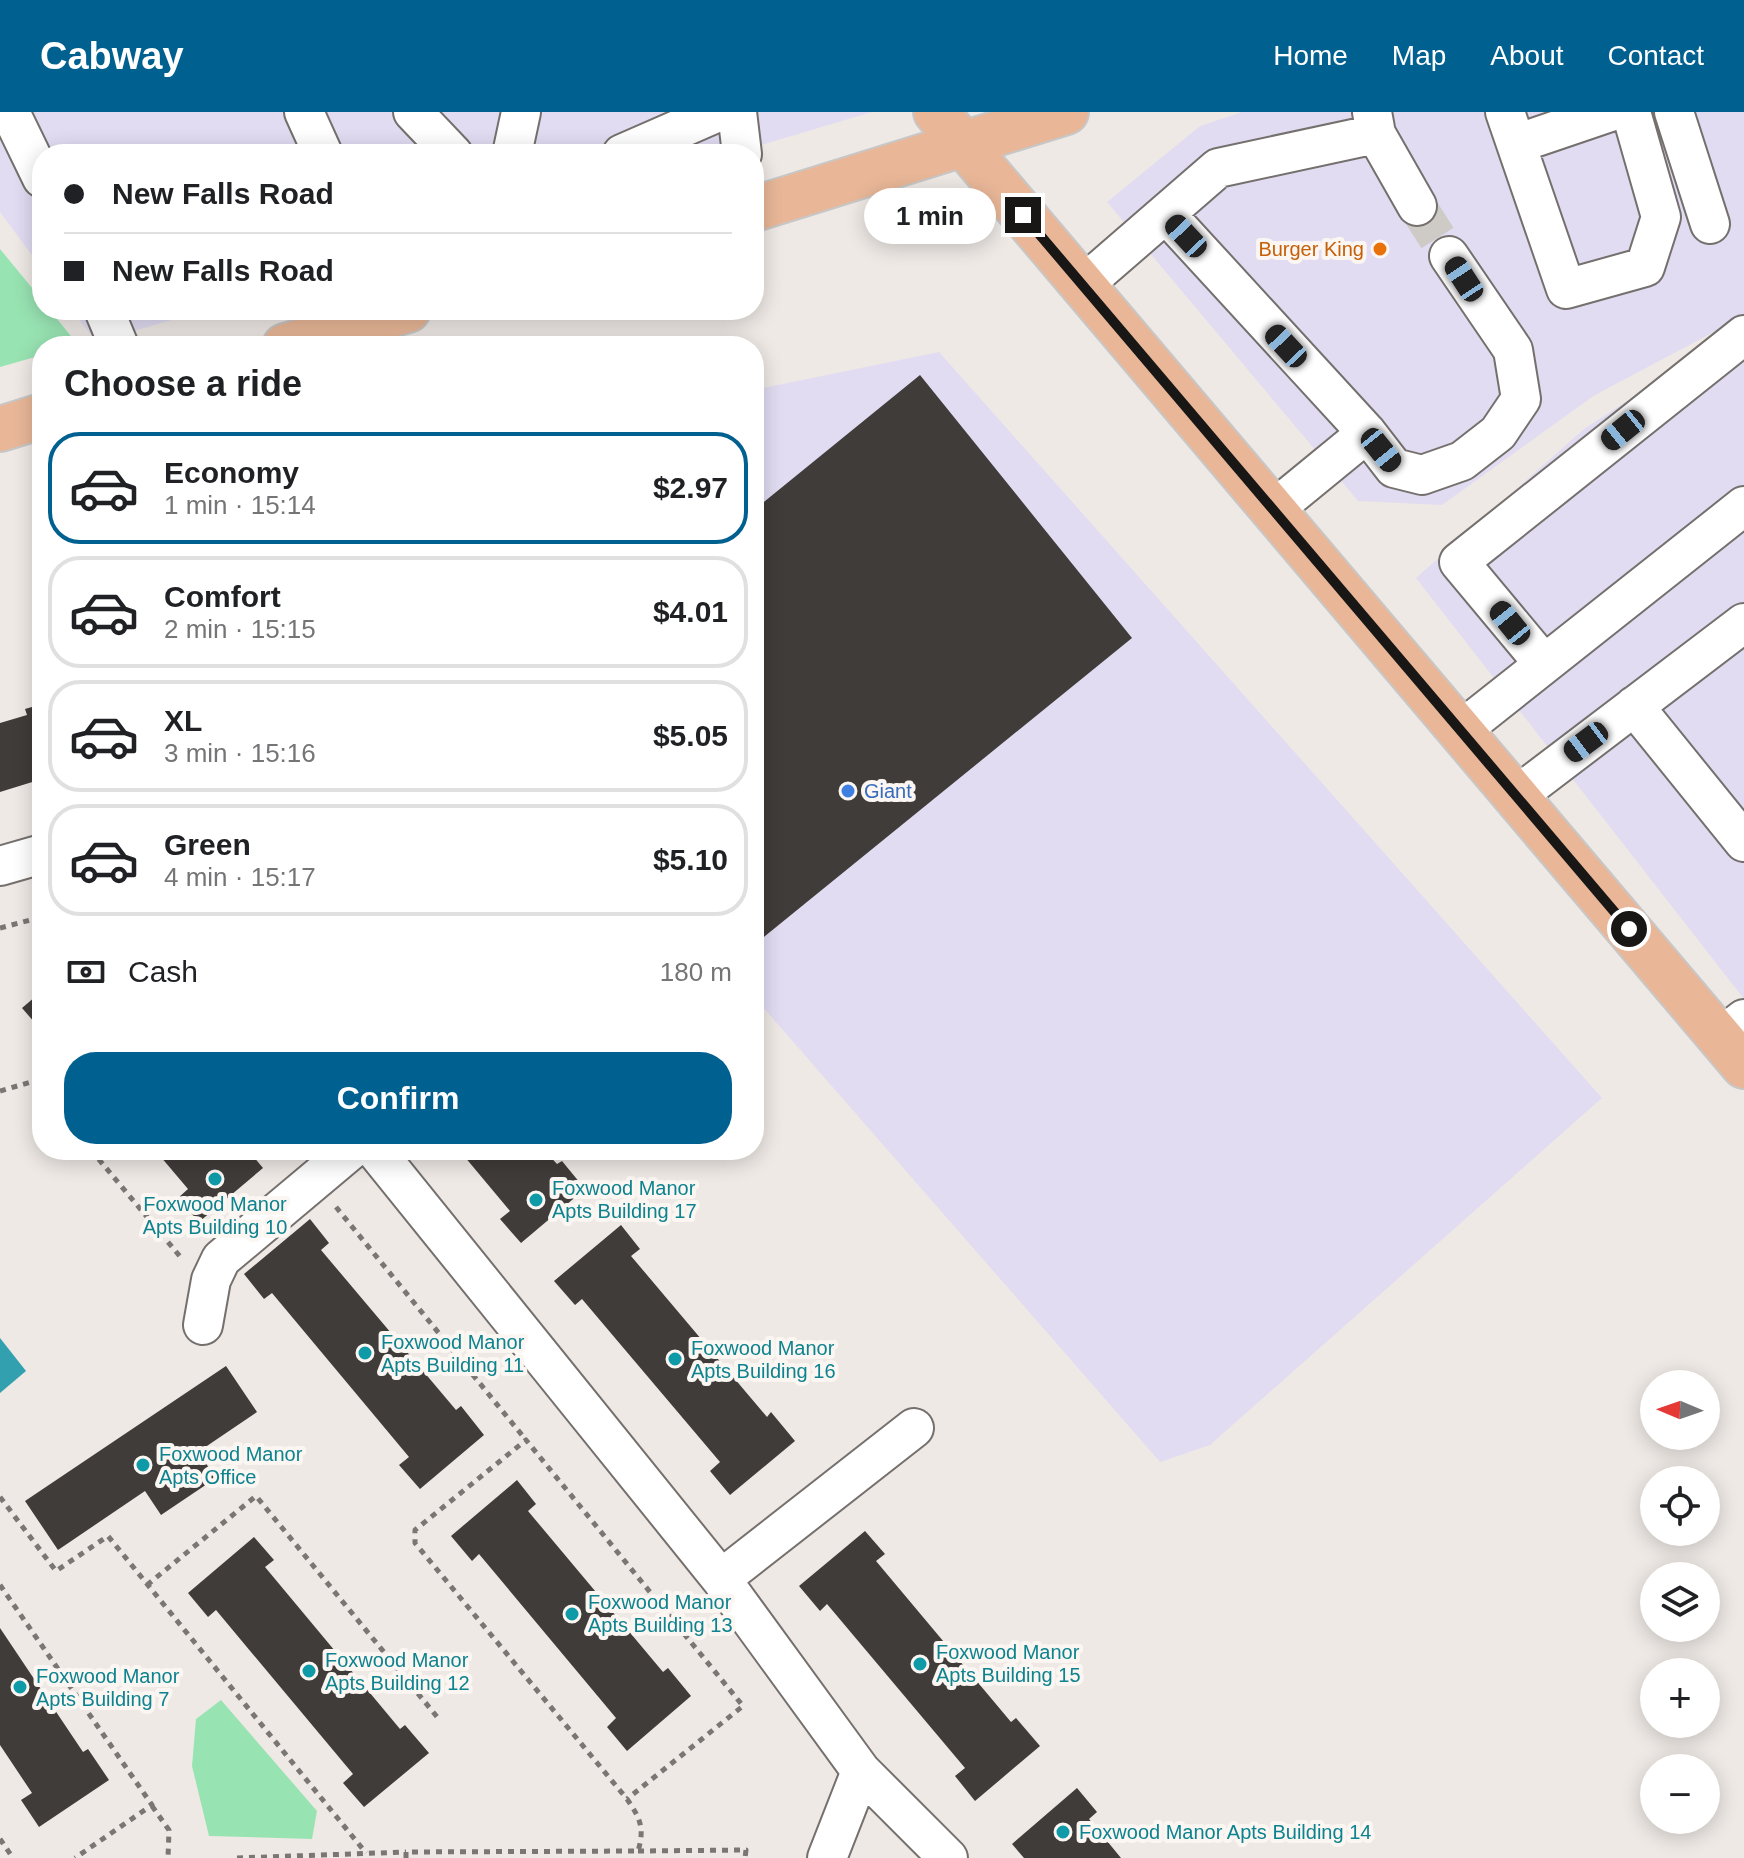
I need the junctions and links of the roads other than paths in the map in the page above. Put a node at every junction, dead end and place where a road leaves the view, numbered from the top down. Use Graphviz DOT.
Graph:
graph roads {
  1 [pos="10,112"];
  2 [pos="304,112"];
  3 [pos="413,112"];
  4 [pos="521,112"];
  5 [pos="718,112"];
  6 [pos="737,112"];
  7 [pos="1066,112"];
  8 [pos="1610,112"];
  9 [pos="1631,112"];
  10 [pos="1674,112"];
  11 [pos="1374,123"];
  12 [pos="949,128"];
  13 [pos="1510,128"];
  14 [pos="318,144"];
  15 [pos="443,144"];
  16 [pos="514,144"];
  17 [pos="645,144"];
  18 [pos="741,144"];
  19 [pos="32,157"];
  20 [pos="764,205"];
  21 [pos="1417,206"];
  22 [pos="1166,214"];
  23 [pos="1710,224"];
  24 [pos="1449,256"];
  25 [pos="1082,286"];
  26 [pos="374,320"];
  27 [pos="1744,335"];
  28 [pos="319,336"];
  29 [pos="32,419"];
  30 [pos="0,429"];
  31 [pos="1367,433"];
  32 [pos="1744,506"];
  33 [pos="1273,510"];
  34 [pos="1744,623"];
  35 [pos="1544,664"];
  36 [pos="1634,706"];
  37 [pos="1460,731"];
  38 [pos="1515,797"];
  39 [pos="1744,842"];
  40 [pos="32,857"];
  41 [pos="0,866"];
  42 [pos="1736,1041"];
  43 [pos="339,1160"];
  44 [pos="383,1160"];
  45 [pos="203,1325"];
  46 [pos="914,1428"];
  47 [pos="721,1579"];
  48 [pos="861,1771"];
  49 [pos="827,1858"];
  50 [pos="948,1858"];
  1 -- 19 [label="lane"];
  2 -- 14 [label="lane"];
  3 -- 15 [label="lane"];
  4 -- 16 [label="lane"];
  5 -- 17 [label="lane"];
  6 -- 18 [label="lane"];
  7 -- 12 [label="main road"];
  8 -- 13 [label="lane"];
  9 -- 13 [label="lane"];
  10 -- 23 [label="lane"];
  11 -- 21 [label="lane"];
  11 -- 22 [label="lane"];
  12 -- 20 [label="main road"];
  12 -- 25 [label="main road"];
  22 -- 25 [label="lane"];
  22 -- 31 [label="lane"];
  24 -- 31 [label="lane"];
  25 -- 33 [label="main road"];
  26 -- 28 [label="main road"];
  27 -- 35 [label="lane"];
  29 -- 30 [label="main road"];
  31 -- 33 [label="lane"];
  32 -- 35 [label="lane"];
  33 -- 37 [label="main road"];
  34 -- 36 [label="lane"];
  35 -- 37 [label="lane"];
  36 -- 38 [label="lane"];
  36 -- 39 [label="lane"];
  37 -- 38 [label="main road"];
  38 -- 42 [label="main road"];
  40 -- 41 [label="lane"];
  43 -- 45 [label="lane"];
  44 -- 47 [label="lane"];
  46 -- 47 [label="lane"];
  47 -- 48 [label="lane"];
  48 -- 49 [label="lane"];
  48 -- 50 [label="lane"];
}
